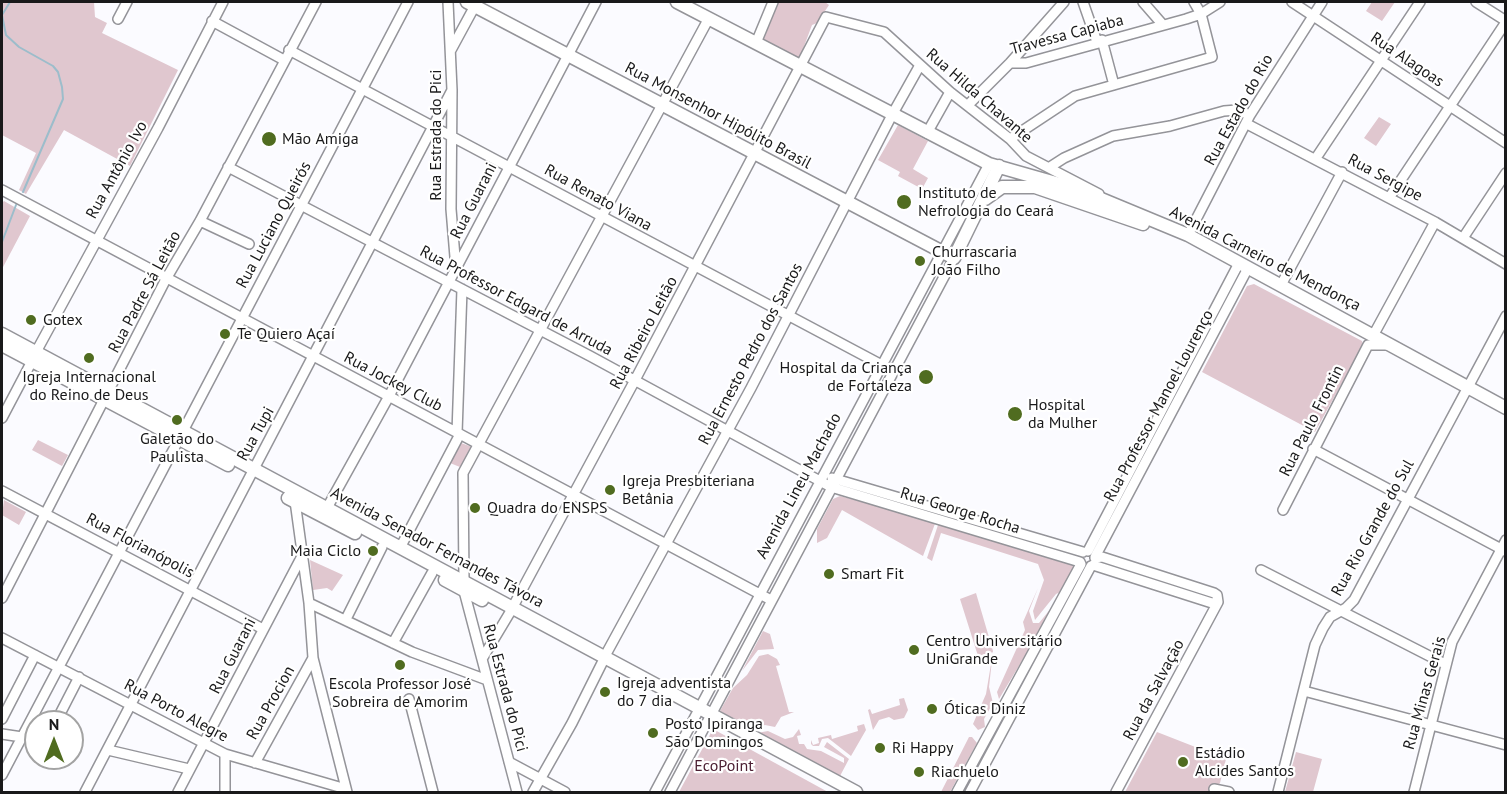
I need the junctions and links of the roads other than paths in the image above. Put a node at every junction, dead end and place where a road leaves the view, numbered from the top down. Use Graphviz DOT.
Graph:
graph roads {
  1 [pos="127,2"];
  2 [pos="223,2"];
  3 [pos="316,2"];
  4 [pos="408,2"];
  5 [pos="448,2"];
  6 [pos="596,2"];
  7 [pos="677,2"];
  8 [pos="773,2"];
  9 [pos="1064,2"];
  10 [pos="1083,2"];
  11 [pos="1143,2"];
  12 [pos="1194,2"];
  13 [pos="1220,2"];
  14 [pos="1292,2"];
  15 [pos="1322,2"];
  16 [pos="1420,2"];
  17 [pos="1476,2"];
  18 [pos="473,3"];
  19 [pos="1201,14"];
  20 [pos="1313,15"];
  21 [pos="826,17"];
  22 [pos="709,18"];
  23 [pos="118,19"];
  24 [pos="213,21"];
  25 [pos="1506,21"];
  26 [pos="1163,24"];
  27 [pos="1100,41"];
  28 [pos="756,43"];
  29 [pos="289,50"];
  30 [pos="450,52"];
  31 [pos="567,55"];
  32 [pos="284,60"];
  33 [pos="1380,60"];
  34 [pos="1010,63"];
  35 [pos="801,65"];
  36 [pos="920,65"];
  37 [pos="1114,85"];
  38 [pos="362,90"];
  39 [pos="452,90"];
  40 [pos="950,92"];
  41 [pos="663,105"];
  42 [pos="968,105"];
  43 [pos="1449,106"];
  44 [pos="892,115"];
  45 [pos="1249,119"];
  46 [pos="434,127"];
  47 [pos="927,133"];
  48 [pos="452,137"];
  49 [pos="1010,139"];
  50 [pos="1506,144"];
  51 [pos="754,154"];
  52 [pos="1316,158"];
  53 [pos="509,165"];
  54 [pos="994,165"];
  55 [pos="228,167"];
  56 [pos="1050,168"];
  57 [pos="1342,172"];
  58 [pos="1506,172"];
  59 [pos="2,189"];
  60 [pos="1389,198"];
  61 [pos="984,200"];
  62 [pos="848,203"];
  63 [pos="1113,203"];
  64 [pos="301,206"];
  65 [pos="601,217"];
  66 [pos="200,221"];
  67 [pos="1435,222"];
  68 [pos="1188,235"];
  69 [pos="1463,238"];
  70 [pos="95,240"];
  71 [pos="374,243"];
  72 [pos="249,244"];
  73 [pos="948,255"];
  74 [pos="1506,264"];
  75 [pos="696,267"];
  76 [pos="1242,268"];
  77 [pos="456,269"];
  78 [pos="166,279"];
  79 [pos="448,282"];
  80 [pos="1281,285"];
  81 [pos="462,289"];
  82 [pos="788,316"];
  83 [pos="1506,316"];
  84 [pos="242,318"];
  85 [pos="540,331"];
  86 [pos="2,334"];
  87 [pos="1371,340"];
  88 [pos="894,342"];
  89 [pos="2,345"];
  90 [pos="906,347"];
  91 [pos="34,356"];
  92 [pos="314,358"];
  93 [pos="882,366"];
  94 [pos="893,371"];
  95 [pos="635,380"];
  96 [pos="872,383"];
  97 [pos="1465,388"];
  98 [pos="884,389"];
  99 [pos="107,395"];
  100 [pos="388,398"];
  101 [pos="1506,408"];
  102 [pos="2,418"];
  103 [pos="729,430"];
  104 [pos="458,434"];
  105 [pos="181,435"];
  106 [pos="478,444"];
  107 [pos="1313,449"];
  108 [pos="252,474"];
  109 [pos="837,477"];
  110 [pos="821,480"];
  111 [pos="831,487"];
  112 [pos="2,491"];
  113 [pos="574,495"];
  114 [pos="1407,498"];
  115 [pos="295,501"];
  116 [pos="327,508"];
  117 [pos="1283,510"];
  118 [pos="46,514"];
  119 [pos="666,544"];
  120 [pos="1504,546"];
  121 [pos="382,547"];
  122 [pos="400,548"];
  123 [pos="119,552"];
  124 [pos="302,556"];
  125 [pos="1091,558"];
  126 [pos="1080,563"];
  127 [pos="1261,570"];
  128 [pos="432,573"];
  129 [pos="464,586"];
  130 [pos="192,591"];
  131 [pos="760,594"];
  132 [pos="2,598"];
  133 [pos="771,600"];
  134 [pos="1218,602"];
  135 [pos="309,603"];
  136 [pos="511,611"];
  137 [pos="1342,611"];
  138 [pos="346,619"];
  139 [pos="263,629"];
  140 [pos="2,638"];
  141 [pos="393,643"];
  142 [pos="35,655"];
  143 [pos="313,658"];
  144 [pos="482,659"];
  145 [pos="604,660"];
  146 [pos="1445,664"];
  147 [pos="58,667"];
  148 [pos="79,677"];
  149 [pos="487,680"];
  150 [pos="1304,691"];
  151 [pos="408,699"];
  152 [pos="132,705"];
  153 [pos="62,710"];
  154 [pos="697,710"];
  155 [pos="2,719"];
  156 [pos="708,719"];
  157 [pos="1430,724"];
  158 [pos="2,734"];
  159 [pos="22,737"];
  160 [pos="991,741"];
  161 [pos="204,744"];
  162 [pos="1506,746"];
  163 [pos="108,750"];
  164 [pos="225,754"];
  165 [pos="509,762"];
  166 [pos="255,763"];
  167 [pos="189,769"];
  168 [pos="2,775"];
  169 [pos="541,779"];
  170 [pos="1214,789"];
  171 [pos="335,790"];
  172 [pos="346,791"];
  173 [pos="85,792"];
  174 [pos="178,792"];
  175 [pos="225,792"];
  176 [pos="433,792"];
  177 [pos="517,792"];
  178 [pos="533,792"];
  179 [pos="565,792"];
  180 [pos="655,792"];
  181 [pos="670,792"];
  182 [pos="840,792"];
  183 [pos="856,792"];
  184 [pos="957,792"];
  185 [pos="970,792"];
  186 [pos="1116,792"];
  187 [pos="1229,792"];
  188 [pos="1278,792"];
  189 [pos="1414,792"];
  1 -- 23 [label="street"];
  2 -- 24 [label="street, Rua Antônio Ivo"];
  3 -- 29 [label="street, Rua Padre Sá Leitão"];
  4 -- 38 [label="street, Rua Luciano Queirós"];
  5 -- 30 [label="street, Rua Estrada do Pici"];
  6 -- 31 [label="street, Rua Guarani"];
  7 -- 22 [label="main road, Avenida Carneiro de Mendonça"];
  8 -- 28 [label="street"];
  9 -- 34 [label="street"];
  10 -- 27 [label="street"];
  11 -- 26 [label="street"];
  12 -- 19 [label="street"];
  13 -- 19 [label="street, Travessa Capiaba"];
  14 -- 20 [label="street, Rua Alagoas"];
  15 -- 20 [label="street, Rua Estado do Rio"];
  16 -- 33 [label="street"];
  17 -- 25 [label="street"];
  18 -- 30 [label="street"];
  18 -- 31 [label="main road, Rua Monsenhor Hipólito Brasil"];
  19 -- 26 [label="street, Travessa Capiaba"];
  19 -- 37 [label="street"];
  20 -- 33 [label="street, Rua Alagoas"];
  20 -- 45 [label="street, Rua Estado do Rio"];
  21 -- 35 [label="street, Rua Ribeiro Leitão"];
  21 -- 36 [label="street, Rua Hilda Chavante"];
  22 -- 28 [label="main road, Avenida Carneiro de Mendonça"];
  22 -- 41 [label="street, Rua Estrada do Pici"];
  24 -- 32 [label="street"];
  24 -- 70 [label="street, Rua Antônio Ivo"];
  25 -- 43 [label="street"];
  26 -- 27 [label="street, Travessa Capiaba"];
  27 -- 34 [label="street, Travessa Capiaba"];
  27 -- 37 [label="street"];
  28 -- 35 [label="main road, Avenida Carneiro de Mendonça"];
  29 -- 32 [label="street, Rua Padre Sá Leitão"];
  29 -- 38 [label="street, Rua Renato Viana"];
  30 -- 39 [label="street, Rua Estrada do Pici"];
  31 -- 41 [label="main road, Rua Monsenhor Hipólito Brasil"];
  31 -- 53 [label="street, Rua Guarani"];
  32 -- 55 [label="street, Rua Padre Sá Leitão"];
  33 -- 43 [label="street, Rua Alagoas"];
  33 -- 52 [label="street"];
  34 -- 42 [label="street, Travessa Capiaba"];
  35 -- 44 [label="main road, Avenida Carneiro de Mendonça"];
  35 -- 51 [label="street, Rua Ribeiro Leitão"];
  36 -- 40 [label="street, Rua Hilda Chavante"];
  36 -- 44 [label="street, Rua Ernesto Pedro dos Santos"];
  37 -- 49 [label="street"];
  38 -- 46 [label="street, Rua Renato Viana"];
  38 -- 64 [label="street, Rua Luciano Queirós"];
  39 -- 46 [label="street, Rua Tupi"];
  39 -- 48 [label="street, Rua Estrada do Pici"];
  40 -- 42 [label="street, Rua Hilda Chavante"];
  40 -- 47 [label="street"];
  41 -- 51 [label="main road, Rua Monsenhor Hipólito Brasil"];
  41 -- 65 [label="street, Rua Estrada do Pici"];
  42 -- 49 [label="street, Rua Hilda Chavante"];
  43 -- 50 [label="street, Rua Alagoas"];
  43 -- 60 [label="street"];
  44 -- 47 [label="main road, Avenida Carneiro de Mendonça"];
  44 -- 62 [label="street, Rua Ernesto Pedro dos Santos"];
  45 -- 52 [label="street, Rua Sergipe"];
  45 -- 56 [label="street, Rua Sergipe"];
  45 -- 68 [label="street, Rua Estado do Rio"];
  46 -- 48 [label="street, Rua Renato Viana"];
  46 -- 71 [label="street, Rua Tupi"];
  47 -- 54 [label="main road, Avenida Carneiro de Mendonça"];
  48 -- 53 [label="street, Rua Renato Viana"];
  48 -- 77 [label="street, Rua Estrada do Pici"];
  49 -- 56 [label="street, Rua Hilda Chavante"];
  51 -- 62 [label="main road, Rua Monsenhor Hipólito Brasil"];
  51 -- 75 [label="street, Rua Ribeiro Leitão"];
  52 -- 57 [label="street, Rua Sergipe"];
  53 -- 65 [label="street, Rua Renato Viana"];
  53 -- 77 [label="street, Rua Guarani"];
  54 -- 61 [label="main road, Avenida Lineu Machado"];
  54 -- 63 [label="main road, Avenida Carneiro de Mendonça"];
  54 -- 73 [label="street, Avenida Lineu Machado"];
  55 -- 64 [label="street, Rua Professor Edgard de Arruda"];
  55 -- 66 [label="street, Rua Padre Sá Leitão"];
  56 -- 63 [label="street, Rua Hilda Chavante"];
  57 -- 60 [label="street, Rua Sergipe"];
  57 -- 80 [label="street"];
  58 -- 69 [label="street"];
  59 -- 70 [label="street, Rua Jockey Club"];
  60 -- 67 [label="street, Rua Sergipe"];
  61 -- 73 [label="main road, Avenida Lineu Machado"];
  61 -- 76 [label="main road, Avenida Carneiro de Mendonça"];
  62 -- 73 [label="main road, Rua Monsenhor Hipólito Brasil"];
  62 -- 82 [label="street, Rua Ernesto Pedro dos Santos"];
  63 -- 68 [label="main road, Avenida Carneiro de Mendonça"];
  64 -- 71 [label="street, Rua Professor Edgard de Arruda"];
  64 -- 84 [label="street, Rua Luciano Queirós"];
  65 -- 75 [label="street, Rua Renato Viana"];
  65 -- 85 [label="street, Rua Estrada do Pici"];
  66 -- 72 [label="street"];
  66 -- 78 [label="street, Rua Padre Sá Leitão"];
  67 -- 69 [label="street, Rua Sergipe"];
  67 -- 87 [label="street, Rua Paulo Frontin"];
  68 -- 76 [label="main road, Avenida Carneiro de Mendonça"];
  69 -- 74 [label="street, Rua Sergipe"];
  70 -- 78 [label="street, Rua Jockey Club"];
  70 -- 91 [label="street, Rua Antônio Ivo"];
  71 -- 79 [label="street, Rua Professor Edgard de Arruda"];
  71 -- 92 [label="street, Rua Tupi"];
  73 -- 88 [label="street, Avenida Lineu Machado"];
  73 -- 90 [label="street, Avenida Lineu Machado"];
  75 -- 82 [label="street, Rua Renato Viana"];
  75 -- 95 [label="street, Rua Ribeiro Leitão"];
  76 -- 80 [label="main road, Avenida Carneiro de Mendonça"];
  76 -- 87 [label="main road, Avenida Carneiro de Mendonça"];
  76 -- 125 [label="street, Rua Professor Manoel Lourenço"];
  77 -- 79 [label="street, Rua Guarani"];
  78 -- 84 [label="street, Rua Jockey Club"];
  78 -- 99 [label="street, Rua Padre Sá Leitão"];
  79 -- 81 [label="street, Rua Professor Edgard de Arruda"];
  79 -- 100 [label="street, Rua Guarani"];
  80 -- 87 [label="main road, Avenida Carneiro de Mendonça"];
  81 -- 85 [label="street, Rua Professor Edgard de Arruda"];
  81 -- 104 [label="street"];
  82 -- 93 [label="street, Rua Renato Viana"];
  82 -- 103 [label="street, Rua Ernesto Pedro dos Santos"];
  83 -- 97 [label="street, Rua Rio Grande do Sul"];
  84 -- 92 [label="street, Rua Jockey Club"];
  84 -- 105 [label="street, Rua Luciano Queirós"];
  85 -- 95 [label="street, Rua Professor Edgard de Arruda"];
  85 -- 106 [label="street, Rua Estrada do Pici"];
  86 -- 91 [label="main road, Avenida Senador Fernandes Távora"];
  87 -- 97 [label="main road, Avenida Carneiro de Mendonça"];
  87 -- 107 [label="street, Rua Paulo Frontin"];
  88 -- 90 [label="street"];
  88 -- 93 [label="street, Avenida Lineu Machado"];
  89 -- 91 [label="main road, Avenida Senador Fernandes Távora"];
  90 -- 94 [label="street, Avenida Lineu Machado"];
  91 -- 99 [label="main road, Avenida Senador Fernandes Távora"];
  91 -- 102 [label="street, Rua Antônio Ivo"];
  92 -- 100 [label="street, Rua Jockey Club"];
  92 -- 108 [label="street, Rua Tupi"];
  93 -- 94 [label="street, Rua Renato Viana"];
  93 -- 96 [label="street, Avenida Lineu Machado"];
  94 -- 98 [label="street, Avenida Lineu Machado"];
  95 -- 103 [label="street, Rua Professor Edgard de Arruda"];
  95 -- 113 [label="street, Rua Ribeiro Leitão"];
  96 -- 98 [label="street"];
  96 -- 110 [label="street, Avenida Lineu Machado"];
  97 -- 101 [label="main road, Avenida Carneiro de Mendonça"];
  97 -- 114 [label="street, Rua Rio Grande do Sul"];
  98 -- 109 [label="street, Avenida Lineu Machado"];
  99 -- 105 [label="main road, Avenida Senador Fernandes Távora"];
  99 -- 118 [label="street, Rua Padre Sá Leitão"];
  100 -- 104 [label="street, Rua Jockey Club"];
  100 -- 116 [label="street, Rua Guarani"];
  103 -- 110 [label="street, Rua Professor Edgard de Arruda"];
  103 -- 119 [label="street, Rua Ernesto Pedro dos Santos"];
  104 -- 106 [label="street, Rua Jockey Club"];
  104 -- 122 [label="street"];
  105 -- 108 [label="main road, Avenida Senador Fernandes Távora"];
  105 -- 123 [label="street, Rua Luciano Queirós"];
  106 -- 113 [label="street, Rua Jockey Club"];
  106 -- 129 [label="street, Rua Estrada do Pici"];
  107 -- 114 [label="street"];
  107 -- 117 [label="street, Rua Paulo Frontin"];
  108 -- 115 [label="main road, Avenida Senador Fernandes Távora"];
  108 -- 116 [label="main road, Avenida Senador Fernandes Távora"];
  108 -- 130 [label="street, Rua Tupi"];
  109 -- 110 [label="street"];
  109 -- 111 [label="street, Avenida Lineu Machado"];
  109 -- 125 [label="street, Rua George Rocha"];
  110 -- 111 [label="street, Rua Professor Edgard de Arruda"];
  110 -- 131 [label="street, Avenida Lineu Machado"];
  111 -- 126 [label="street, Rua George Rocha"];
  111 -- 133 [label="street, Avenida Lineu Machado"];
  112 -- 118 [label="street, Rua Florianópolis"];
  113 -- 119 [label="street, Rua Jockey Club"];
  113 -- 136 [label="street, Rua Ribeiro Leitão"];
  114 -- 120 [label="street"];
  114 -- 137 [label="street, Rua Rio Grande do Sul"];
  115 -- 121 [label="main road, Avenida Senador Fernandes Távora"];
  115 -- 124 [label="street"];
  116 -- 122 [label="main road, Avenida Senador Fernandes Távora"];
  118 -- 123 [label="street, Rua Florianópolis"];
  118 -- 132 [label="street, Rua Padre Sá Leitão"];
  119 -- 131 [label="street, Rua Jockey Club"];
  119 -- 145 [label="street, Rua Ernesto Pedro dos Santos"];
  120 -- 146 [label="street, Rua Minas Gerais"];
  121 -- 128 [label="main road, Avenida Senador Fernandes Távora"];
  121 -- 138 [label="street"];
  122 -- 129 [label="main road, Avenida Senador Fernandes Távora"];
  123 -- 130 [label="street, Rua Florianópolis"];
  123 -- 147 [label="street, Rua Luciano Queirós"];
  124 -- 135 [label="street"];
  124 -- 139 [label="street, Rua Guarani"];
  125 -- 126 [label="street, Rua Professor Manoel Lourenço"];
  125 -- 134 [label="street, Rua George Rocha"];
  125 -- 160 [label="street, Rua Professor Manoel Lourenço"];
  126 -- 160 [label="street, Rua Professor Manoel Lourenço"];
  127 -- 137 [label="street"];
  128 -- 129 [label="main road, Avenida Senador Fernandes Távora"];
  128 -- 141 [label="street"];
  129 -- 136 [label="main road, Avenida Senador Fernandes Távora"];
  129 -- 144 [label="street, Rua Estrada do Pici"];
  130 -- 139 [label="street, Rua Florianópolis"];
  130 -- 152 [label="street, Rua Tupi"];
  131 -- 133 [label="street, Rua Jockey Club"];
  131 -- 154 [label="street, Avenida Lineu Machado"];
  133 -- 156 [label="street, Avenida Lineu Machado"];
  134 -- 186 [label="street, Rua da Salvação"];
  135 -- 138 [label="street"];
  135 -- 143 [label="street"];
  136 -- 144 [label="street, Rua Ribeiro Leitão"];
  136 -- 145 [label="main road, Avenida Senador Fernandes Távora"];
  137 -- 146 [label="street"];
  137 -- 150 [label="street, Rua Rio Grande do Sul"];
  138 -- 141 [label="street"];
  139 -- 161 [label="street, Rua Guarani"];
  140 -- 142 [label="street, Rua Porto Alegre"];
  141 -- 149 [label="street"];
  142 -- 147 [label="street, Rua Porto Alegre"];
  142 -- 155 [label="street"];
  143 -- 166 [label="street, Rua Procion"];
  143 -- 172 [label="street"];
  144 -- 149 [label="street, Rua Estrada do Pici"];
  145 -- 154 [label="main road, Avenida Senador Fernandes Távora"];
  145 -- 169 [label="street, Rua Ernesto Pedro dos Santos"];
  146 -- 157 [label="street, Rua Minas Gerais"];
  147 -- 148 [label="street, Rua Porto Alegre"];
  147 -- 159 [label="street, Rua Luciano Queirós"];
  148 -- 152 [label="street, Rua Porto Alegre"];
  148 -- 153 [label="street"];
  149 -- 165 [label="street, Rua Estrada do Pici"];
  150 -- 157 [label="street"];
  150 -- 188 [label="street, Rua Rio Grande do Sul"];
  151 -- 176 [label="street"];
  152 -- 161 [label="street, Rua Porto Alegre"];
  152 -- 163 [label="street, Rua Tupi"];
  154 -- 156 [label="main road, Avenida Senador Fernandes Távora"];
  154 -- 180 [label="street, Avenida Lineu Machado"];
  156 -- 181 [label="street, Avenida Lineu Machado"];
  156 -- 182 [label="main road, Avenida Senador Fernandes Távora"];
  156 -- 183 [label="main road, Avenida Senador Fernandes Távora"];
  157 -- 162 [label="street"];
  157 -- 189 [label="street, Rua Minas Gerais"];
  158 -- 159 [label="street"];
  159 -- 168 [label="street, Rua Luciano Queirós"];
  160 -- 184 [label="street, Rua Professor Manoel Lourenço"];
  160 -- 185 [label="street, Rua Professor Manoel Lourenço"];
  161 -- 164 [label="street, Rua Porto Alegre"];
  161 -- 167 [label="street, Rua Guarani"];
  163 -- 167 [label="street"];
  163 -- 173 [label="street, Rua Tupi"];
  164 -- 166 [label="street, Rua Porto Alegre"];
  164 -- 175 [label="street"];
  165 -- 169 [label="street"];
  165 -- 177 [label="street, Rua Estrada do Pici"];
  166 -- 171 [label="street, Rua Porto Alegre"];
  167 -- 174 [label="street, Rua Guarani"];
  169 -- 178 [label="street, Rua Ernesto Pedro dos Santos"];
  169 -- 179 [label="street"];
  170 -- 187 [label="street"];
  171 -- 172 [label="street, Rua Porto Alegre"];
}
